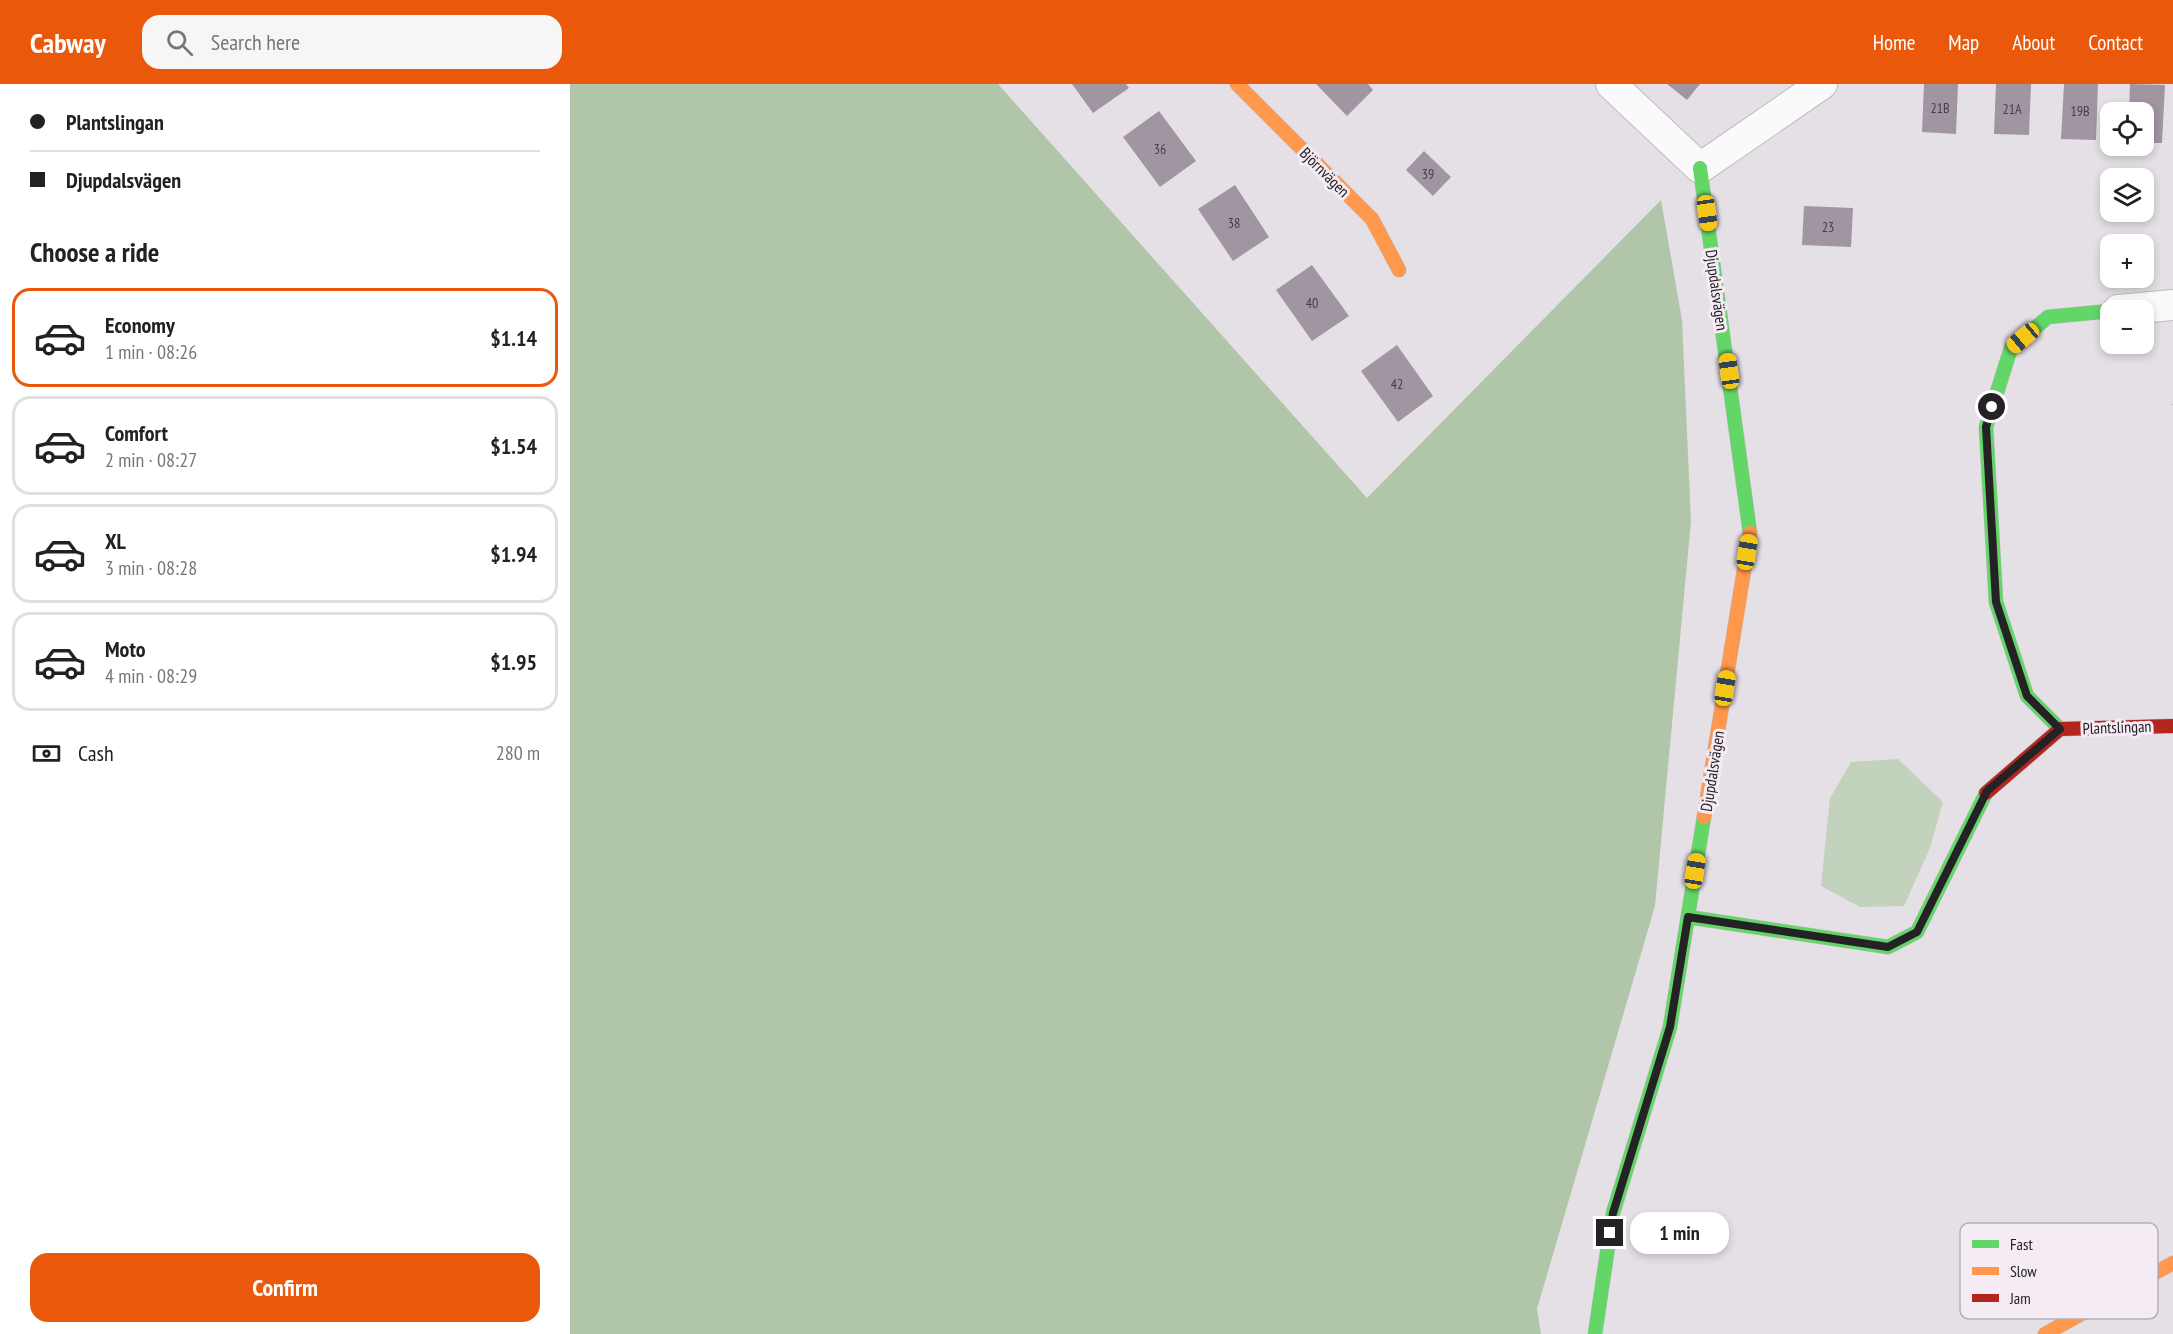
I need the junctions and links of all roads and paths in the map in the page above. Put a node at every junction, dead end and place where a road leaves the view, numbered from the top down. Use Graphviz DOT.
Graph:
graph roads {
  1 [pos="1237,84"];
  2 [pos="1611,84"];
  3 [pos="1821,84"];
  4 [pos="1700,168"];
  5 [pos="1399,270"];
  6 [pos="2173,305"];
  7 [pos="2154,307"];
  8 [pos="2100,312"];
  9 [pos="2173,726"];
  10 [pos="2060,729"];
  11 [pos="1688,917"];
  12 [pos="2173,1263"];
  13 [pos="2158,1271"];
  14 [pos="2073,1319"];
  15 [pos="1594,1334"];
  16 [pos="2046,1334"];
  1 -- 5 [label="main road, Björnvägen"];
  2 -- 4 [label="street"];
  3 -- 4 [label="street"];
  4 -- 11 [label="main road, Djupdalsvägen"];
  6 -- 7 [label="street"];
  8 -- 10 [label="main road, Plantslingan"];
  9 -- 10 [label="main road, Plantslingan"];
  10 -- 11 [label="main road, Plantslingan"];
  11 -- 15 [label="main road, Djupdalsvägen"];
  12 -- 13 [label="main road"];
  14 -- 16 [label="main road"];
}
